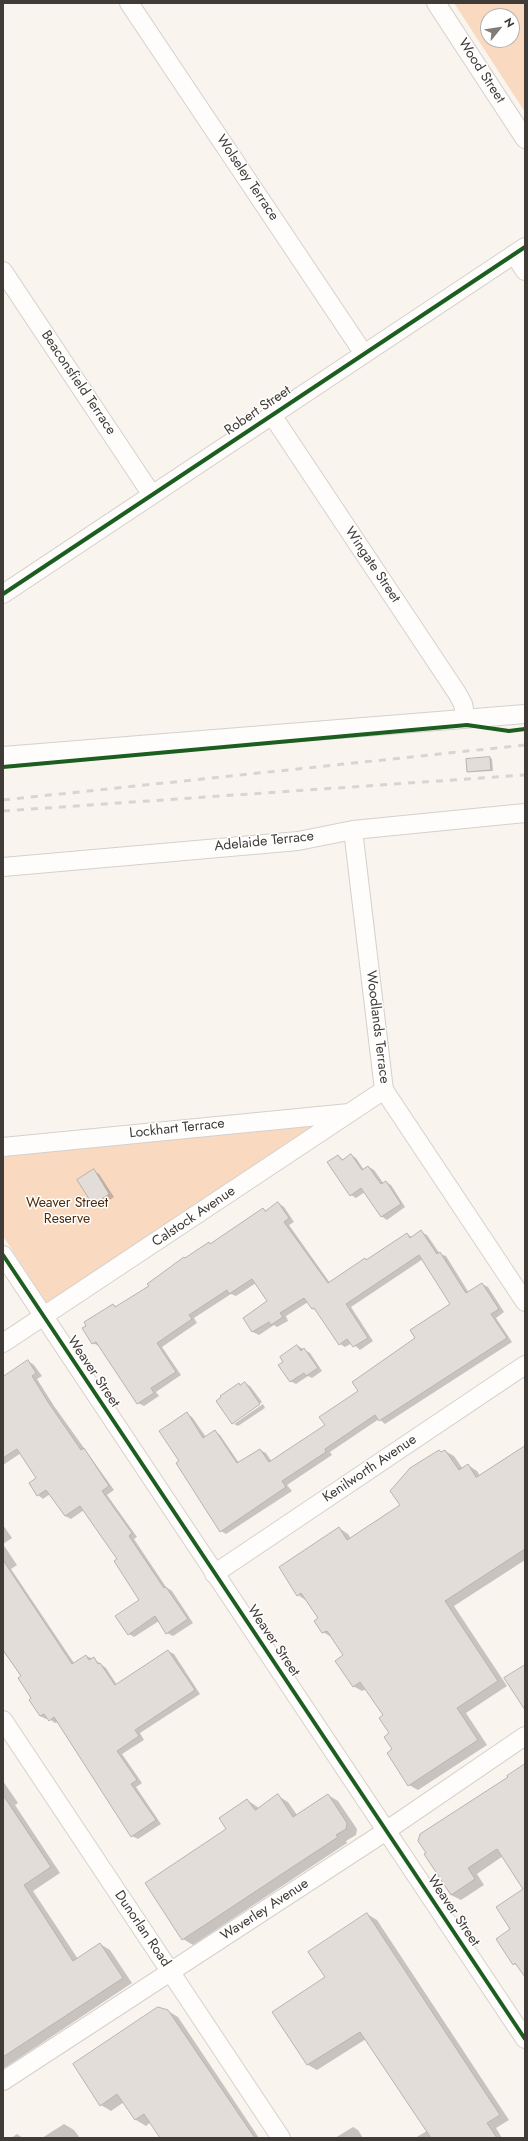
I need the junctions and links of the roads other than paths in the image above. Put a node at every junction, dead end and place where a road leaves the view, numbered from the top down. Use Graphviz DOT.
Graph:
graph roads {
  1 [pos="129,3"];
  2 [pos="436,3"];
  3 [pos="525,139"];
  4 [pos="519,250"];
  5 [pos="3,271"];
  6 [pos="525,271"];
  7 [pos="364,354"];
  8 [pos="272,415"];
  9 [pos="152,495"];
  10 [pos="3,594"];
  11 [pos="525,714"];
  12 [pos="466,719"];
  13 [pos="3,756"];
  14 [pos="525,812"];
  15 [pos="353,830"];
  16 [pos="3,867"];
  17 [pos="384,1090"];
  18 [pos="352,1112"];
  19 [pos="3,1146"];
  20 [pos="3,1255"];
  21 [pos="525,1302"];
  22 [pos="44,1317"];
  23 [pos="3,1344"];
  24 [pos="525,1365"];
  25 [pos="214,1574"];
  26 [pos="3,1720"];
  27 [pos="525,1736"];
  28 [pos="386,1830"];
  29 [pos="171,1972"];
  30 [pos="525,2039"];
  31 [pos="3,2081"];
  32 [pos="281,2138"];
  1 -- 7 [label="street, Wolseley Terrace"];
  2 -- 3 [label="street, Wood Street"];
  4 -- 6 [label="street"];
  4 -- 7 [label="street, Robert Street"];
  5 -- 9 [label="street, Beaconsfield Terrace"];
  7 -- 8 [label="street, Robert Street"];
  8 -- 9 [label="street, Robert Street"];
  8 -- 12 [label="street, Wingate Street"];
  9 -- 10 [label="street, Robert Street"];
  11 -- 12 [label="street"];
  12 -- 13 [label="street"];
  14 -- 15 [label="street, Adelaide Terrace"];
  15 -- 16 [label="street, Adelaide Terrace"];
  15 -- 17 [label="street, Woodlands Terrace"];
  17 -- 18 [label="street, Calstock Avenue"];
  17 -- 21 [label="street, Woodlands Terrace"];
  18 -- 19 [label="street, Lockhart Terrace"];
  18 -- 22 [label="street, Calstock Avenue"];
  20 -- 22 [label="street, Weaver Street"];
  22 -- 23 [label="street, Calstock Avenue"];
  22 -- 25 [label="street, Weaver Street"];
  24 -- 25 [label="street, Kenilworth Avenue"];
  25 -- 28 [label="street, Weaver Street"];
  26 -- 29 [label="street, Dunorlan Road"];
  27 -- 28 [label="street, Waverley Avenue"];
  28 -- 29 [label="street, Waverley Avenue"];
  28 -- 30 [label="street, Weaver Street"];
  29 -- 31 [label="street, Waverley Avenue"];
  29 -- 32 [label="street, Dunorlan Road"];
}
